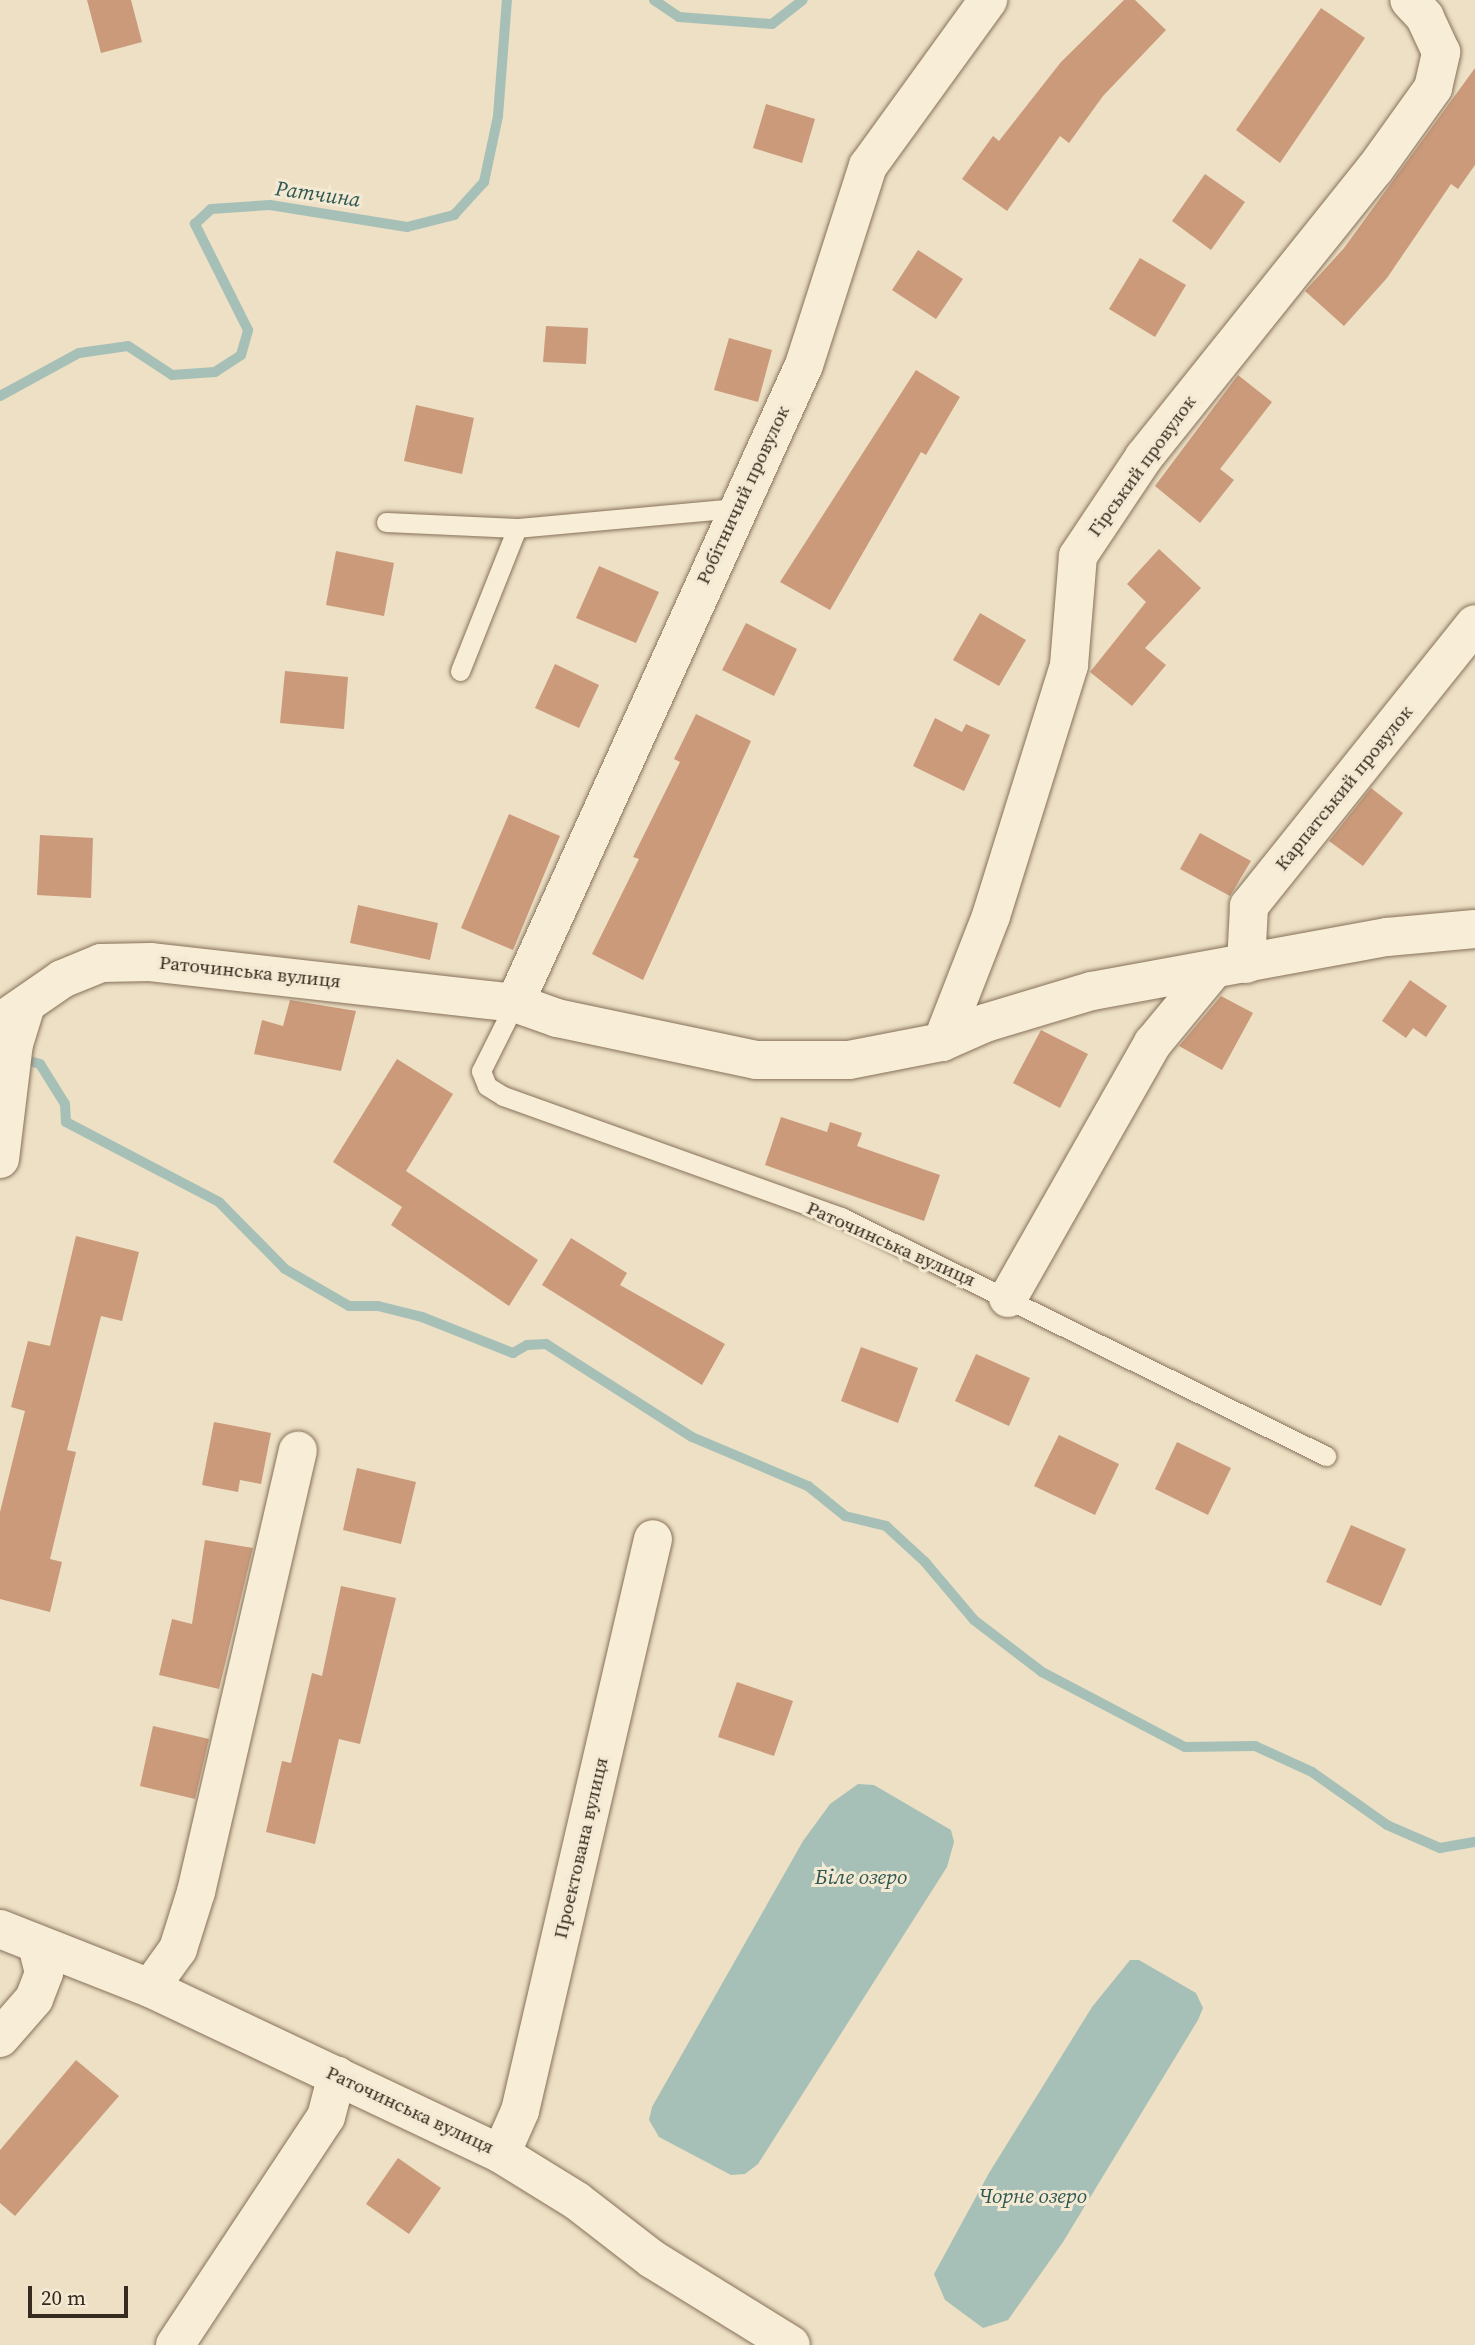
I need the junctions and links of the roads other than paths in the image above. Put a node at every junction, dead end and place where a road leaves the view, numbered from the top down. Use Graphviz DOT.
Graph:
graph roads {
  1 [pos="988,0"];
  2 [pos="1409,0"];
  3 [pos="735,508"];
  4 [pos="386,522"];
  5 [pos="517,528"];
  6 [pos="1475,624"];
  7 [pos="460,671"];
  8 [pos="1475,929"];
  9 [pos="1228,969"];
  10 [pos="516,1003"];
  11 [pos="13,1024"];
  12 [pos="942,1042"];
  13 [pos="0,1159"];
  14 [pos="1008,1298"];
  15 [pos="298,1451"];
  16 [pos="1326,1457"];
  17 [pos="653,1539"];
  18 [pos="0,1929"];
  19 [pos="37,1944"];
  20 [pos="150,1989"];
  21 [pos="0,2038"];
  22 [pos="337,2075"];
  23 [pos="501,2154"];
  24 [pos="175,2345"];
  25 [pos="791,2345"];
  1 -- 3 [label="street, Робітничий провулок"];
  2 -- 12 [label="street, Гірський провулок"];
  3 -- 5 [label="lane"];
  3 -- 10 [label="street, Робітничий провулок"];
  4 -- 5 [label="lane"];
  5 -- 7 [label="lane"];
  6 -- 9 [label="street, Карпатський провулок"];
  8 -- 9 [label="street, Раточинська вулиця"];
  9 -- 12 [label="street, Раточинська вулиця"];
  9 -- 14 [label="street"];
  10 -- 11 [label="street, Раточинська вулиця"];
  10 -- 12 [label="street, Раточинська вулиця"];
  10 -- 14 [label="lane, Раточинська вулиця"];
  11 -- 13 [label="street"];
  14 -- 16 [label="lane, Раточинська вулиця"];
  15 -- 20 [label="street"];
  17 -- 23 [label="street, Проектована вулиця"];
  18 -- 19 [label="street, Раточинська вулиця"];
  19 -- 20 [label="street, Раточинська вулиця"];
  19 -- 21 [label="street"];
  20 -- 22 [label="street, Раточинська вулиця"];
  22 -- 23 [label="street, Раточинська вулиця"];
  22 -- 24 [label="street"];
  23 -- 25 [label="street, Раточинська вулиця"];
}
